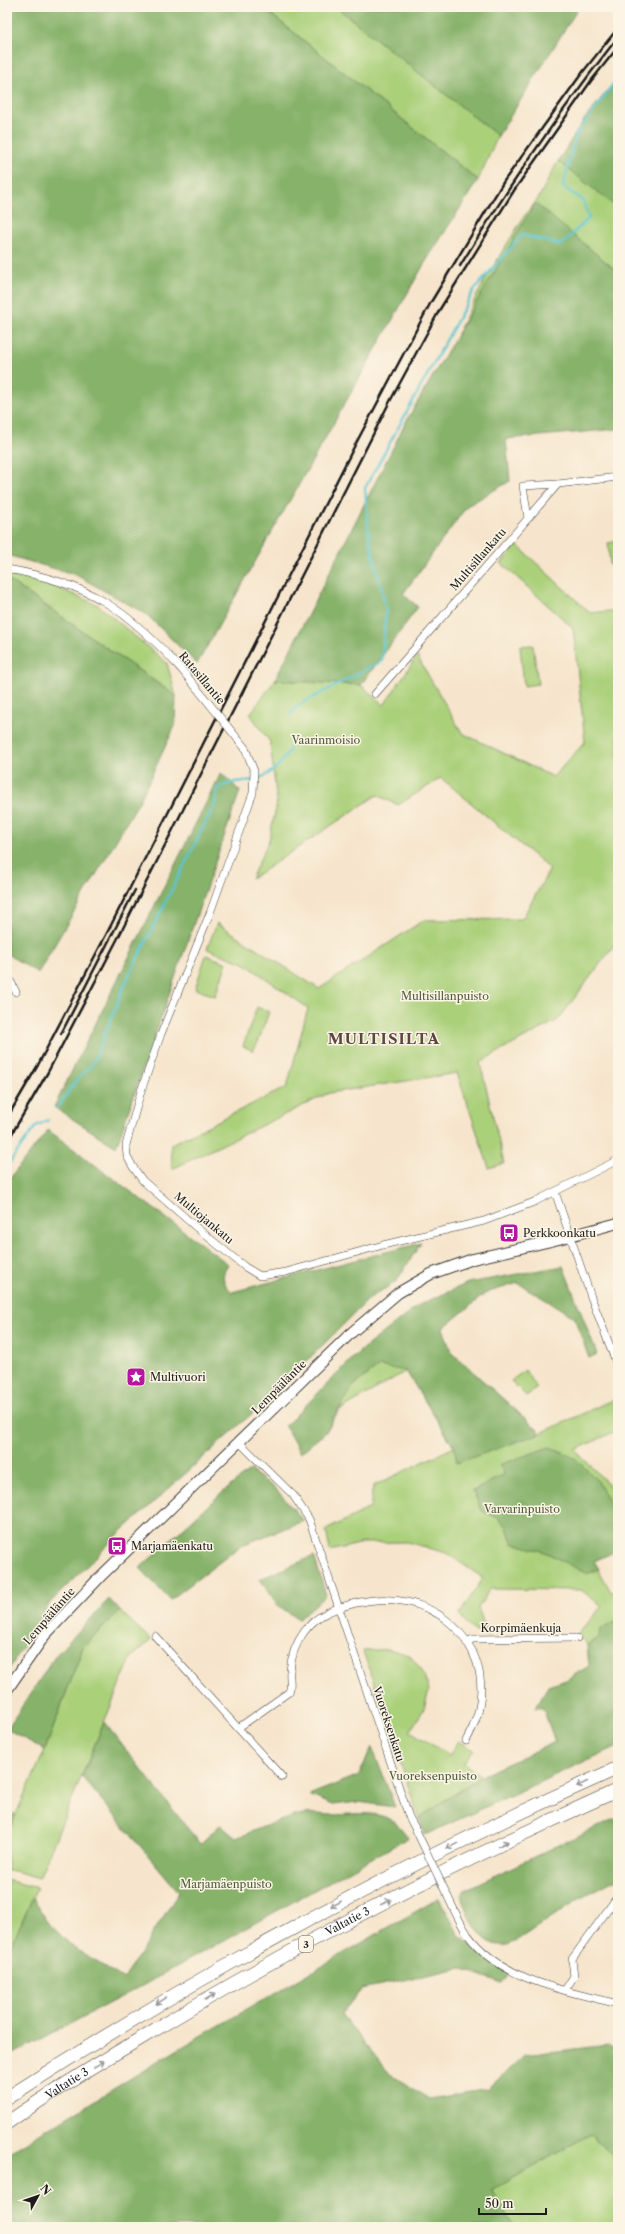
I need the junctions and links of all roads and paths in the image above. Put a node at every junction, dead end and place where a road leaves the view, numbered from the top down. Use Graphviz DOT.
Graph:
graph roads {
  1 [pos="618,477"];
  2 [pos="558,484"];
  3 [pos="528,518"];
  4 [pos="7,569"];
  5 [pos="375,694"];
  6 [pos="220,885"];
  7 [pos="7,974"];
  8 [pos="16,992"];
  9 [pos="618,1160"];
  10 [pos="555,1192"];
  11 [pos="618,1223"];
  12 [pos="570,1237"];
  13 [pos="618,1367"];
  14 [pos="240,1443"];
  15 [pos="339,1607"];
  16 [pos="155,1636"];
  17 [pos="577,1638"];
  18 [pos="466,1642"];
  19 [pos="7,1690"];
  20 [pos="238,1728"];
  21 [pos="466,1741"];
  22 [pos="618,1768"];
  23 [pos="282,1777"];
  24 [pos="618,1790"];
  25 [pos="618,1896"];
  26 [pos="565,1990"];
  27 [pos="618,2004"];
  28 [pos="7,2098"];
  29 [pos="7,2123"];
  1 -- 2 [label="street"];
  2 -- 3 [label="street, Multisillankatu"];
  2 -- 3 [label="street"];
  3 -- 5 [label="street, Multisillankatu"];
  4 -- 6 [label="street, Ratasillantie, bridge"];
  6 -- 10 [label="street, Multiojankatu"];
  7 -- 8 [label="street"];
  9 -- 10 [label="street, Multiojankatu"];
  10 -- 12 [label="street"];
  11 -- 12 [label="main road, Lempääläntie"];
  12 -- 13 [label="street"];
  12 -- 14 [label="main road, Lempääläntie"];
  14 -- 15 [label="street, Vuoreksenkatu"];
  14 -- 19 [label="main road, Lempääläntie"];
  15 -- 18 [label="street"];
  15 -- 20 [label="street"];
  15 -- 26 [label="street, Vuoreksenkatu, bridge"];
  16 -- 20 [label="street"];
  17 -- 18 [label="street, Korpimäenkuja"];
  18 -- 21 [label="street"];
  20 -- 23 [label="street"];
  22 -- 28 [label="highway, Valtatie 3 / 3, one-way"];
  29 -- 24 [label="highway, Valtatie 3 / 3, one-way"];
  25 -- 26 [label="street"];
  26 -- 27 [label="street, Vuoreksenkatu"];
}
